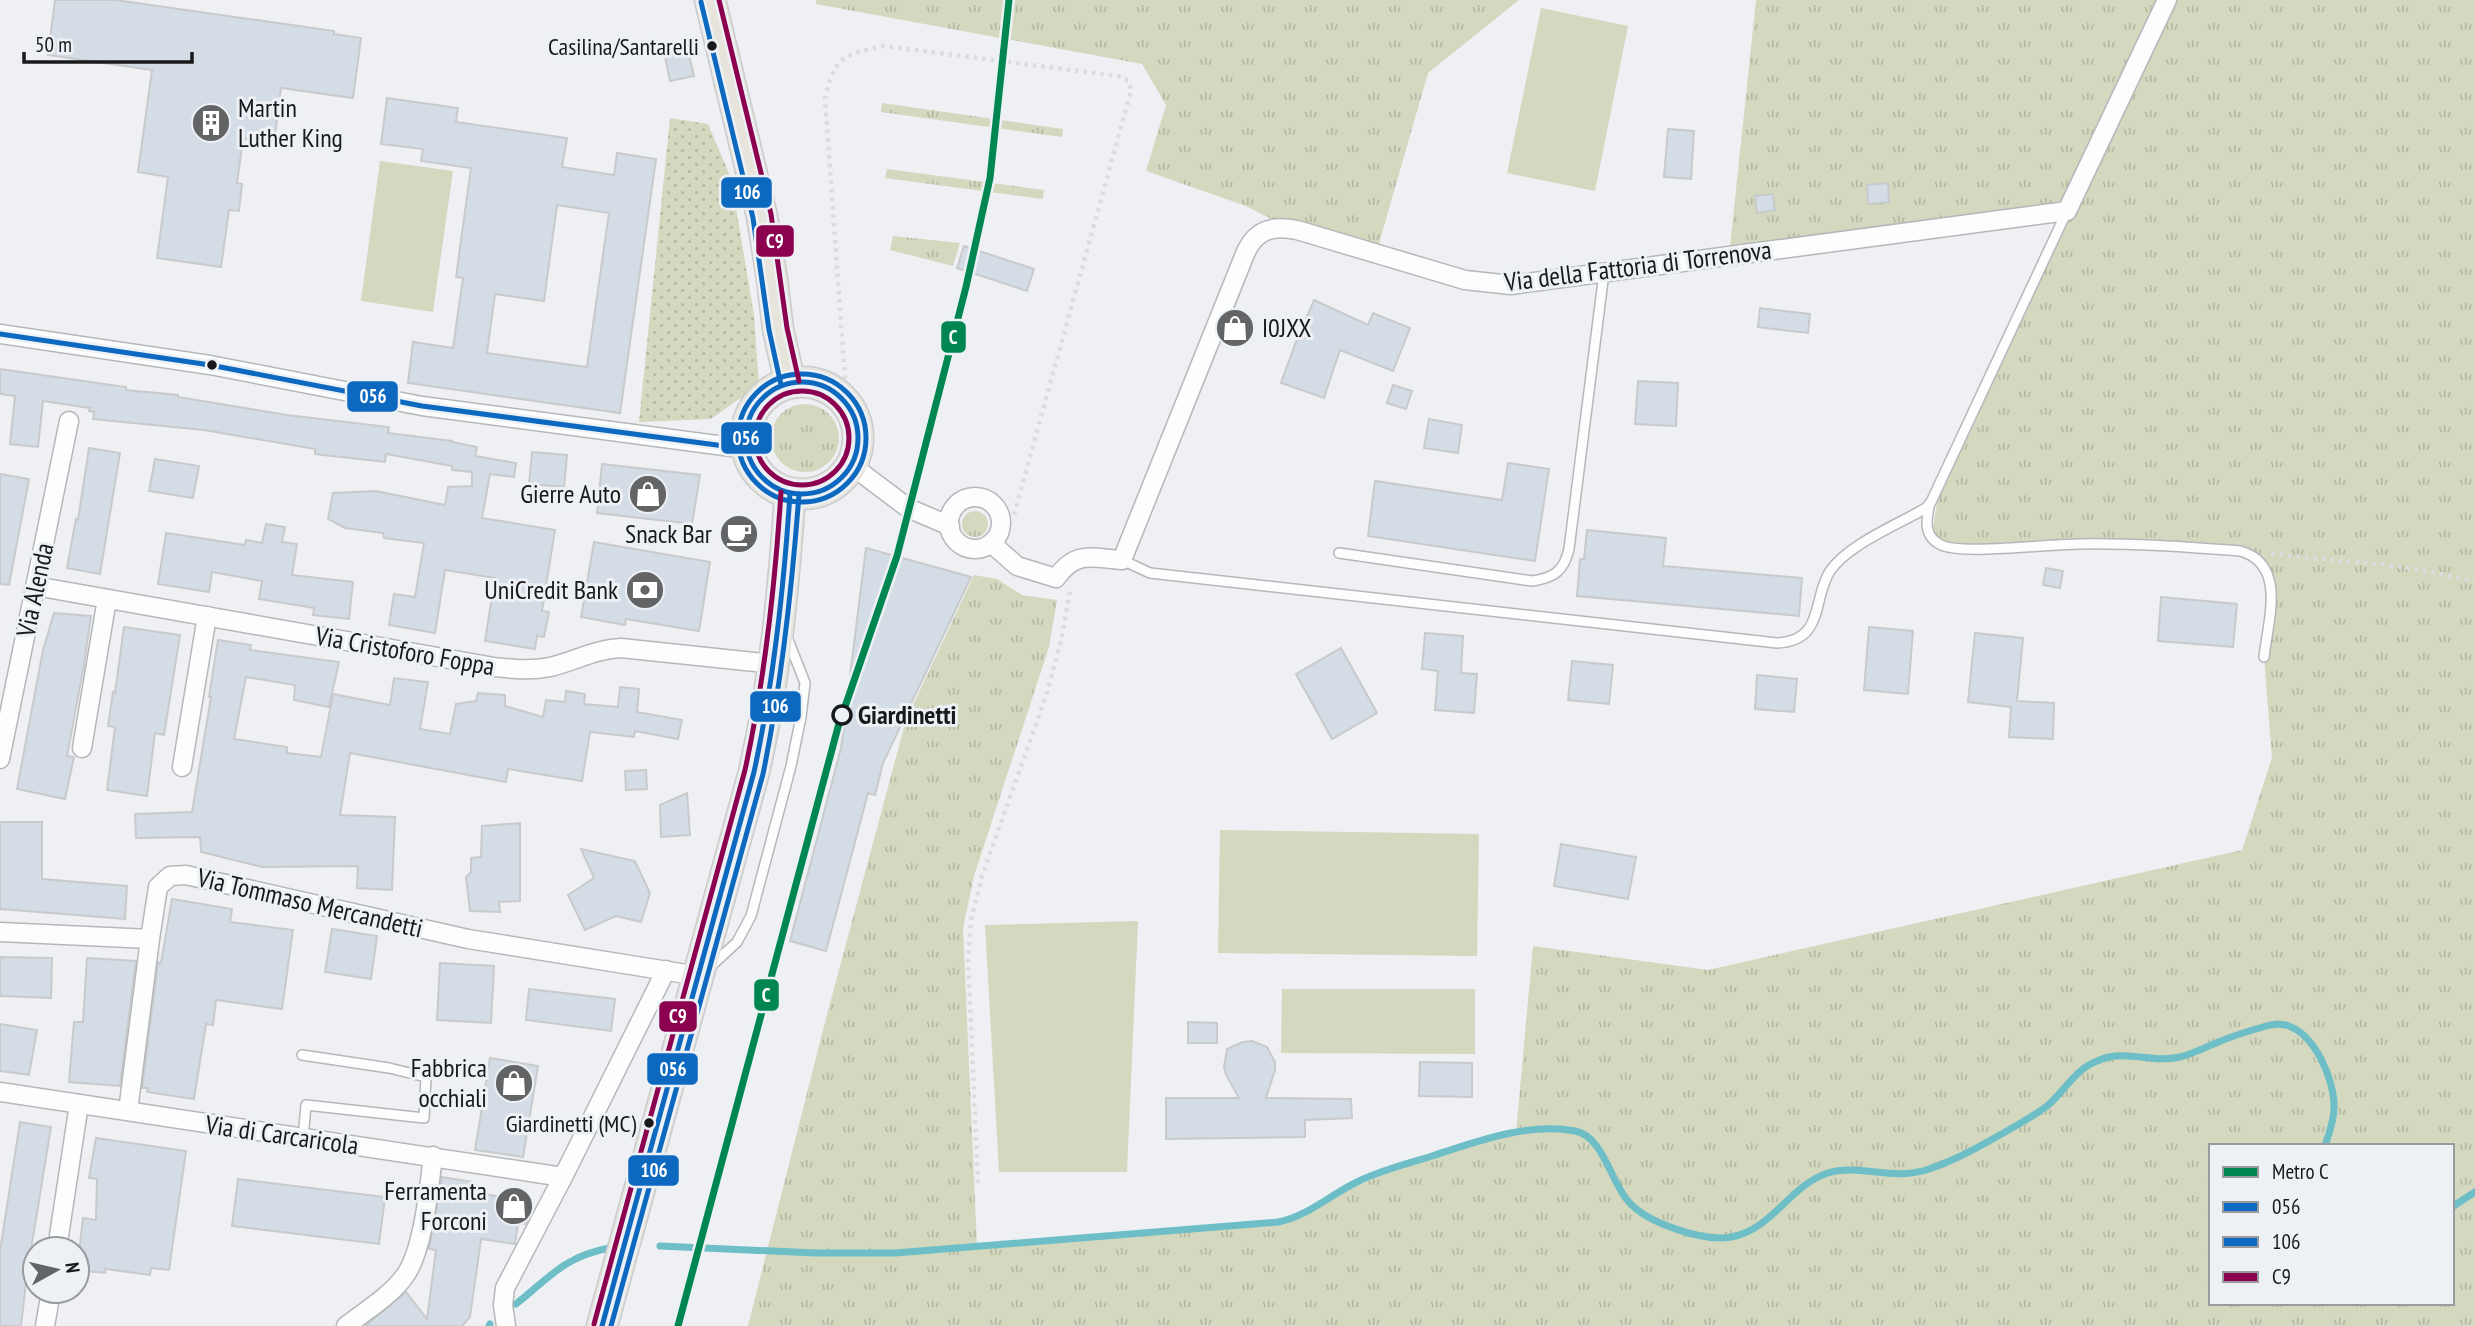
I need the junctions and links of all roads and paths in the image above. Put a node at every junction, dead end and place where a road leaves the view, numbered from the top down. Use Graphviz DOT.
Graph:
graph roads {
  1 [pos="710,0"];
  2 [pos="2167,0"];
  3 [pos="2067,211"];
  4 [pos="1604,273"];
  5 [pos="0,334"];
  6 [pos="845,379"];
  7 [pos="790,383"];
  8 [pos="69,421"];
  9 [pos="747,449"];
  10 [pos="851,465"];
  11 [pos="790,493"];
  12 [pos="1931,502"];
  13 [pos="1013,518"];
  14 [pos="950,526"];
  15 [pos="991,543"];
  16 [pos="2240,551"];
  17 [pos="1339,553"];
  18 [pos="1075,559"];
  19 [pos="1122,560"];
  20 [pos="2475,581"];
  21 [pos="35,586"];
  22 [pos="107,599"];
  23 [pos="206,616"];
  24 [pos="780,620"];
  25 [pos="2264,657"];
  26 [pos="775,664"];
  27 [pos="82,748"];
  28 [pos="0,759"];
  29 [pos="182,767"];
  30 [pos="0,932"];
  31 [pos="150,940"];
  32 [pos="666,971"];
  33 [pos="699,976"];
  34 [pos="302,1055"];
  35 [pos="0,1092"];
  36 [pos="79,1104"];
  37 [pos="128,1111"];
  38 [pos="303,1138"];
  39 [pos="433,1156"];
  40 [pos="563,1177"];
  41 [pos="978,1183"];
  42 [pos="59,1235"];
  43 [pos="49,1305"];
  44 [pos="45,1326"];
  45 [pos="346,1326"];
  46 [pos="506,1326"];
  47 [pos="601,1326"];
  1 -- 7 [label="main road"];
  2 -- 3 [label="street"];
  3 -- 4 [label="street, Via della Fattoria di Torrenova"];
  3 -- 12 [label="lane"];
  4 -- 17 [label="lane"];
  4 -- 19 [label="street, Via della Fattoria di Torrenova"];
  5 -- 9 [label="street"];
  6 -- 13 [label="path"];
  7 -- 9 [label="main road"];
  7 -- 10 [label="main road"];
  8 -- 21 [label="street, Via Alenda"];
  9 -- 11 [label="main road"];
  10 -- 11 [label="main road"];
  10 -- 14 [label="street"];
  11 -- 24 [label="main road"];
  12 -- 16 [label="lane"];
  12 -- 19 [label="lane"];
  14 -- 15 [label="street"];
  14 -- 15 [label="street"];
  15 -- 18 [label="street"];
  16 -- 20 [label="path"];
  16 -- 25 [label="lane"];
  18 -- 19 [label="street"];
  18 -- 41 [label="path"];
  21 -- 22 [label="street, Via Cristoforo Foppa"];
  21 -- 28 [label="street, Via Alenda"];
  22 -- 23 [label="street, Via Cristoforo Foppa"];
  22 -- 27 [label="street"];
  23 -- 26 [label="street, Via Cristoforo Foppa"];
  23 -- 29 [label="street"];
  24 -- 26 [label="main road"];
  24 -- 33 [label="lane"];
  26 -- 33 [label="main road"];
  30 -- 31 [label="street"];
  31 -- 32 [label="street, Via Tommaso Mercandetti"];
  31 -- 37 [label="street, Via Tommaso Mercandetti"];
  32 -- 33 [label="street, Via Tommaso Mercandetti"];
  32 -- 40 [label="street"];
  33 -- 47 [label="main road"];
  34 -- 38 [label="lane"];
  35 -- 36 [label="street, Via di Carcaricola"];
  36 -- 37 [label="street, Via di Carcaricola"];
  36 -- 42 [label="street"];
  37 -- 38 [label="street, Via di Carcaricola"];
  38 -- 39 [label="street, Via di Carcaricola"];
  39 -- 40 [label="street, Via di Carcaricola"];
  39 -- 45 [label="street"];
  40 -- 46 [label="street"];
  43 -- 44 [label="street"];
}
